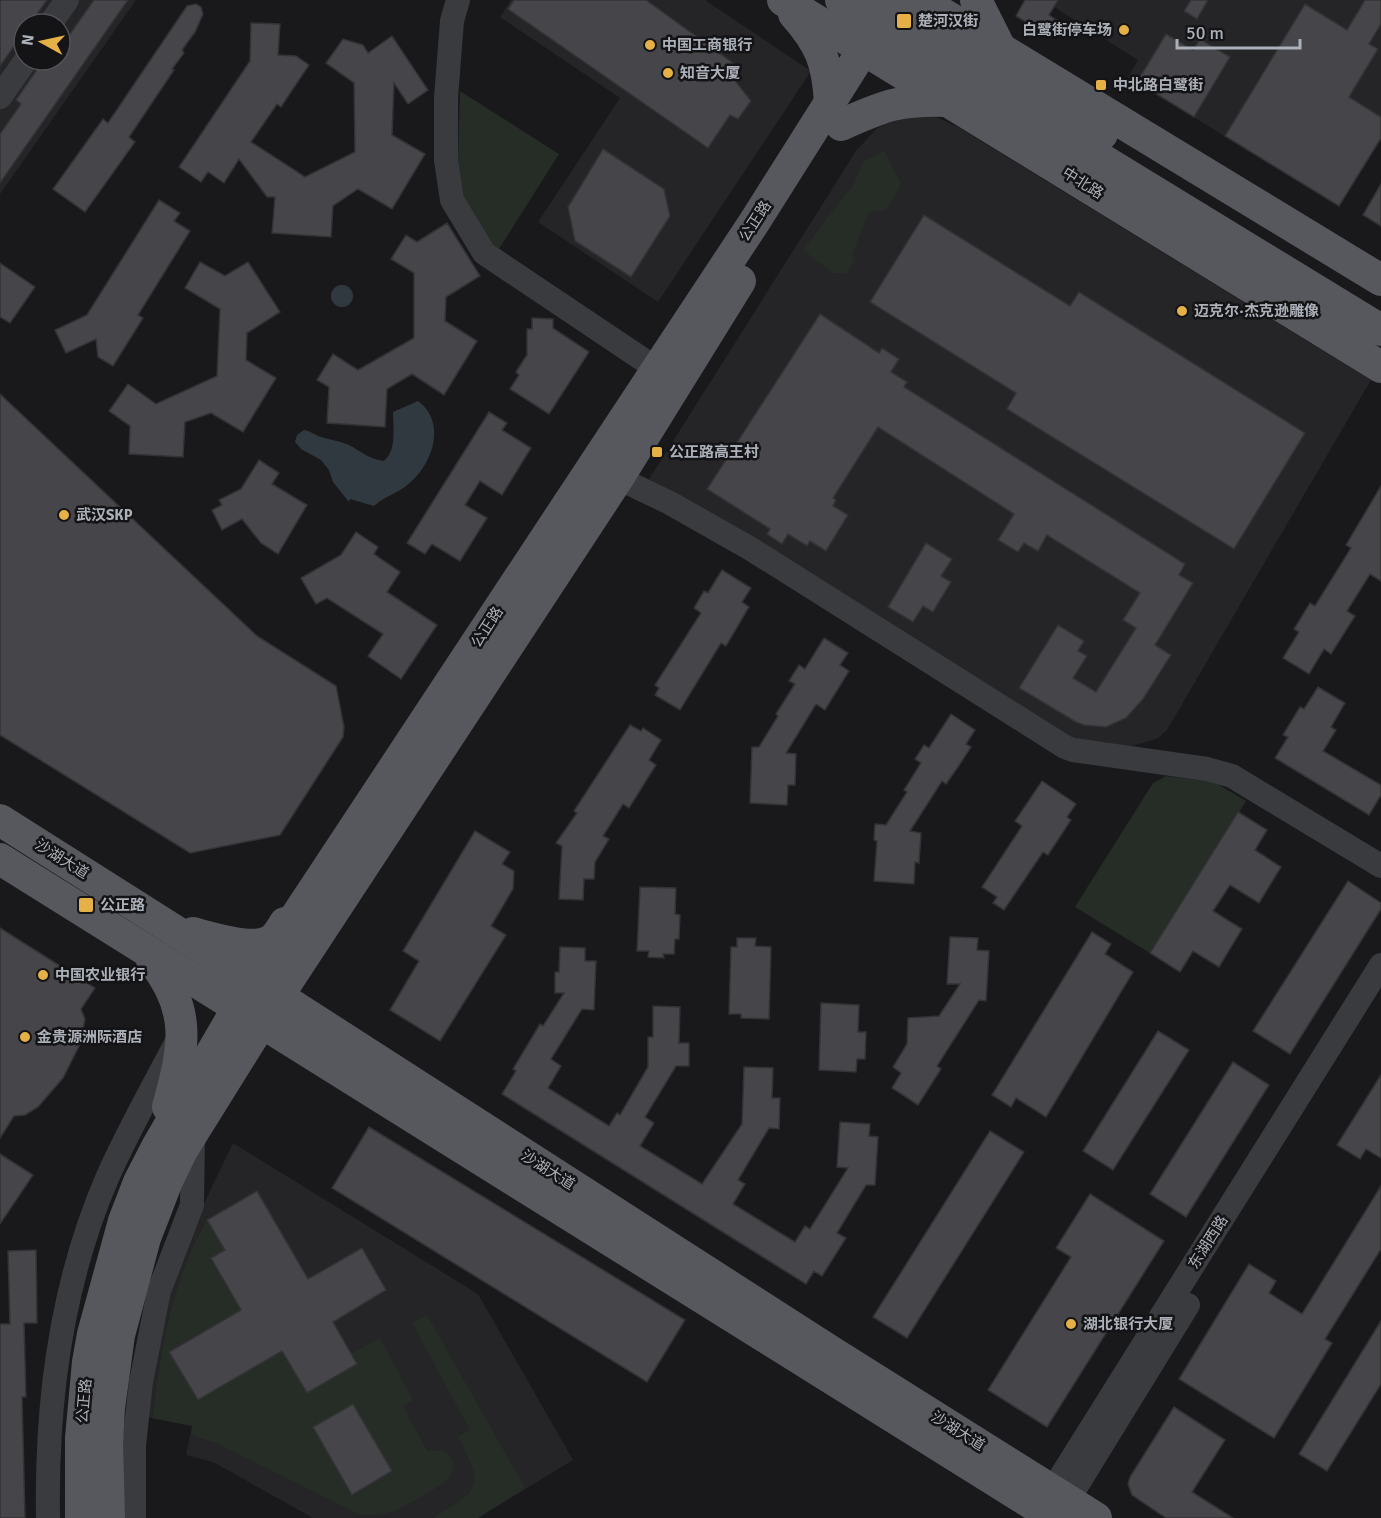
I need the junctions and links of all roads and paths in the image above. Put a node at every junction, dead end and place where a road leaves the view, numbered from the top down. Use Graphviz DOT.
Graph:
graph roads {
  1 [pos="458,0"];
  2 [pos="782,0"];
  3 [pos="841,0"];
  4 [pos="886,0"];
  5 [pos="894,0"];
  6 [pos="920,0"];
  7 [pos="976,0"];
  8 [pos="1000,49"];
  9 [pos="873,54"];
  10 [pos="18,72"];
  11 [pos="0,97"];
  12 [pos="951,101"];
  13 [pos="835,115"];
  14 [pos="1381,280"];
  15 [pos="1381,307"];
  16 [pos="1381,330"];
  17 [pos="1381,367"];
  18 [pos="657,369"];
  19 [pos="618,478"];
  20 [pos="0,820"];
  21 [pos="0,859"];
  22 [pos="1381,866"];
  23 [pos="320,880"];
  24 [pos="161,922"];
  25 [pos="143,950"];
  26 [pos="1381,965"];
  27 [pos="266,988"];
  28 [pos="1381,989"];
  29 [pos="249,1015"];
  30 [pos="182,1030"];
  31 [pos="193,1132"];
  32 [pos="157,1147"];
  33 [pos="1051,1509"];
  34 [pos="48,1518"];
  35 [pos="81,1518"];
  36 [pos="109,1518"];
  37 [pos="134,1518"];
  38 [pos="1096,1518"];
  1 -- 18 [label="street"];
  2 -- 9 [label="main road, 中北路"];
  2 -- 13 [label="main road"];
  3 -- 16 [label="main road, 中北路, bridge"];
  4 -- 15 [label="main road, bridge"];
  5 -- 9 [label="main road, 公正路"];
  6 -- 8 [label="main road"];
  6 -- 9 [label="main road, 公正路"];
  7 -- 8 [label="main road"];
  8 -- 14 [label="main road"];
  9 -- 12 [label="main road, 中北路"];
  9 -- 13 [label="main road, 公正路"];
  10 -- 11 [label="street"];
  12 -- 13 [label="main road"];
  12 -- 17 [label="main road, 中北路"];
  13 -- 18 [label="main road, 公正路"];
  13 -- 19 [label="main road, 公正路"];
  18 -- 23 [label="main road, 公正路"];
  19 -- 22 [label="street"];
  19 -- 27 [label="main road, 公正路"];
  20 -- 24 [label="main road, 沙湖大道"];
  21 -- 25 [label="main road, 沙湖大道"];
  23 -- 24 [label="main road"];
  23 -- 27 [label="main road, 公正路"];
  24 -- 27 [label="main road, 沙湖大道"];
  25 -- 29 [label="main road, 沙湖大道"];
  25 -- 30 [label="main road"];
  26 -- 33 [label="street, 东湖西路"];
  27 -- 29 [label="main road, 公正路"];
  27 -- 33 [label="main road, 沙湖大道"];
  28 -- 33 [label="street, 东湖西路"];
  29 -- 31 [label="main road, 公正路"];
  29 -- 32 [label="main road, 公正路"];
  29 -- 33 [label="main road, 沙湖大道"];
  30 -- 32 [label="main road"];
  30 -- 34 [label="street"];
  31 -- 36 [label="main road, 公正路"];
  31 -- 37 [label="street"];
  32 -- 35 [label="main road, 公正路"];
  33 -- 38 [label="main road, 沙湖大道"];
}
